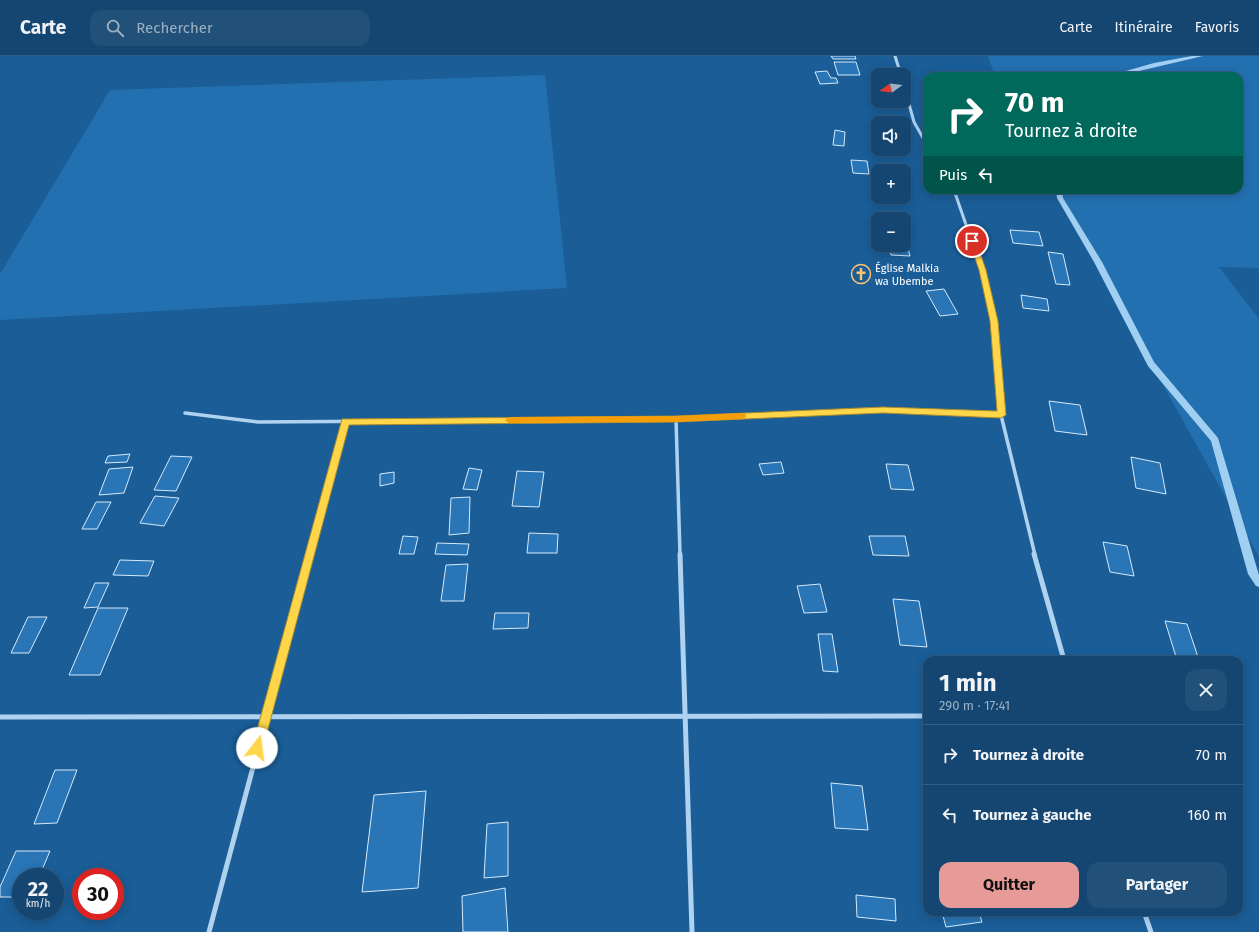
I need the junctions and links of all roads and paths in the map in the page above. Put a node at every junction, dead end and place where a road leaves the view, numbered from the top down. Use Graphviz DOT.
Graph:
graph roads {
  1 [pos="895,56"];
  2 [pos="899,68"];
  3 [pos="910,108"];
  4 [pos="923,138"];
  5 [pos="955,194"];
  6 [pos="185,413"];
  7 [pos="1001,415"];
  8 [pos="676,419"];
  9 [pos="345,421"];
  10 [pos="1063,656"];
  11 [pos="923,716"];
  12 [pos="0,717"];
  13 [pos="265,717"];
  14 [pos="685,717"];
  15 [pos="1145,916"];
  16 [pos="209,932"];
  17 [pos="692,932"];
  18 [pos="1151,932"];
  1 -- 2 [label="street"];
  3 -- 4 [label="street"];
  5 -- 7 [label="street"];
  6 -- 9 [label="street"];
  7 -- 8 [label="street"];
  7 -- 10 [label="street"];
  8 -- 9 [label="street"];
  8 -- 14 [label="street"];
  9 -- 13 [label="street"];
  11 -- 14 [label="street"];
  12 -- 13 [label="street"];
  13 -- 14 [label="street"];
  13 -- 16 [label="street"];
  14 -- 17 [label="street"];
  15 -- 18 [label="street"];
}
